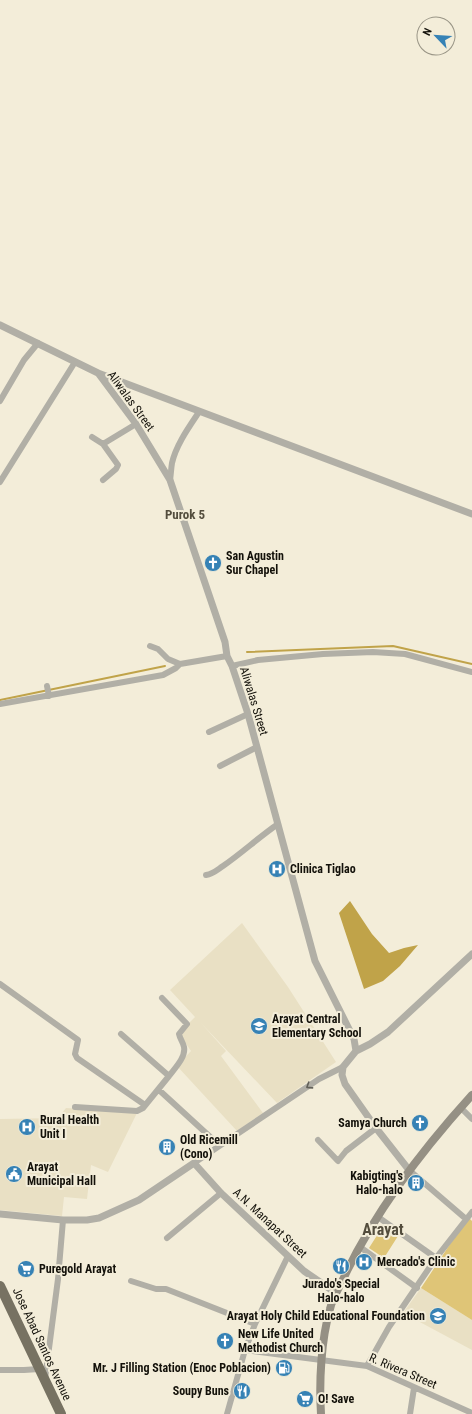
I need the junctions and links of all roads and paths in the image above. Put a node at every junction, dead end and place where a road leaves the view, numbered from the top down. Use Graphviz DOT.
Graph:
graph roads {
  1 [pos="0,325"];
  2 [pos="38,344"];
  3 [pos="75,362"];
  4 [pos="98,373"];
  5 [pos="0,401"];
  6 [pos="199,412"];
  7 [pos="136,424"];
  8 [pos="92,437"];
  9 [pos="102,444"];
  10 [pos="103,480"];
  11 [pos="170,480"];
  12 [pos="0,482"];
  13 [pos="472,514"];
  14 [pos="150,646"];
  15 [pos="227,656"];
  16 [pos="180,664"];
  17 [pos="232,666"];
  18 [pos="472,672"];
  19 [pos="47,686"];
  20 [pos="49,695"];
  21 [pos="0,704"];
  22 [pos="248,714"];
  23 [pos="209,732"];
  24 [pos="257,747"];
  25 [pos="220,766"];
  26 [pos="278,824"];
  27 [pos="206,875"];
  28 [pos="472,954"];
  29 [pos="0,984"];
  30 [pos="162,998"];
  31 [pos="121,1034"];
  32 [pos="356,1051"];
  33 [pos="343,1066"];
  34 [pos="169,1076"];
  35 [pos="159,1090"];
  36 [pos="472,1096"];
  37 [pos="145,1105"];
  38 [pos="75,1107"];
  39 [pos="460,1108"];
  40 [pos="472,1119"];
  41 [pos="376,1128"];
  42 [pos="318,1140"];
  43 [pos="219,1145"];
  44 [pos="194,1163"];
  45 [pos="409,1170"];
  46 [pos="221,1193"];
  47 [pos="472,1212"];
  48 [pos="0,1214"];
  49 [pos="378,1217"];
  50 [pos="466,1218"];
  51 [pos="63,1220"];
  52 [pos="167,1238"];
  53 [pos="360,1247"];
  54 [pos="288,1256"];
  55 [pos="436,1258"];
  56 [pos="131,1281"];
  57 [pos="0,1286"];
  58 [pos="417,1288"];
  59 [pos="336,1293"];
  60 [pos="255,1324"];
  61 [pos="245,1350"];
  62 [pos="322,1361"];
  63 [pos="367,1366"];
  64 [pos="39,1369"];
  65 [pos="0,1370"];
  66 [pos="45,1380"];
  67 [pos="414,1388"];
  68 [pos="472,1413"];
  69 [pos="61,1414"];
  70 [pos="227,1414"];
  71 [pos="321,1414"];
  72 [pos="410,1414"];
  1 -- 2 [label="street"];
  2 -- 3 [label="street"];
  2 -- 5 [label="street"];
  3 -- 4 [label="street"];
  3 -- 12 [label="street"];
  4 -- 6 [label="street"];
  4 -- 7 [label="street, Aliwalas Street"];
  6 -- 11 [label="street"];
  6 -- 13 [label="street"];
  7 -- 9 [label="street"];
  7 -- 11 [label="street, Aliwalas Street"];
  8 -- 9 [label="street"];
  9 -- 10 [label="street"];
  11 -- 15 [label="street, Aliwalas Street"];
  14 -- 16 [label="street"];
  15 -- 16 [label="street"];
  15 -- 17 [label="street, Aliwalas Street"];
  16 -- 20 [label="street"];
  17 -- 18 [label="street"];
  17 -- 22 [label="street, Aliwalas Street"];
  19 -- 20 [label="street"];
  20 -- 21 [label="street"];
  22 -- 23 [label="street"];
  22 -- 24 [label="street, Aliwalas Street"];
  24 -- 25 [label="street"];
  24 -- 26 [label="street, Aliwalas Street"];
  26 -- 27 [label="street"];
  26 -- 32 [label="street, Aliwalas Street"];
  28 -- 32 [label="street"];
  29 -- 37 [label="street"];
  30 -- 34 [label="street"];
  31 -- 34 [label="street"];
  32 -- 33 [label="street"];
  33 -- 41 [label="street"];
  33 -- 43 [label="street, one-way"];
  34 -- 35 [label="street"];
  35 -- 37 [label="street"];
  35 -- 43 [label="street"];
  36 -- 39 [label="main road"];
  37 -- 38 [label="street"];
  39 -- 40 [label="street"];
  39 -- 45 [label="main road"];
  41 -- 42 [label="street"];
  41 -- 45 [label="street"];
  43 -- 44 [label="street"];
  44 -- 46 [label="street, A.N. Manapat Street"];
  44 -- 51 [label="street"];
  45 -- 49 [label="main road"];
  45 -- 50 [label="street"];
  46 -- 52 [label="street"];
  46 -- 54 [label="street, A.N. Manapat Street"];
  47 -- 50 [label="street"];
  48 -- 51 [label="street"];
  49 -- 53 [label="main road"];
  49 -- 55 [label="street"];
  50 -- 55 [label="street"];
  51 -- 66 [label="street"];
  53 -- 58 [label="street"];
  53 -- 59 [label="main road"];
  54 -- 59 [label="street, A.N. Manapat Street"];
  54 -- 60 [label="street"];
  55 -- 58 [label="street"];
  56 -- 60 [label="street"];
  57 -- 64 [label="highway, Jose Abad Santos Avenue"];
  58 -- 63 [label="street"];
  59 -- 62 [label="main road"];
  60 -- 61 [label="street"];
  61 -- 62 [label="street, R. Rivera Street"];
  61 -- 70 [label="street"];
  62 -- 63 [label="street, R. Rivera Street"];
  62 -- 71 [label="main road"];
  63 -- 67 [label="street, R. Rivera Street"];
  64 -- 65 [label="street"];
  64 -- 66 [label="highway, Jose Abad Santos Avenue"];
  66 -- 69 [label="highway, Jose Abad Santos Avenue"];
  67 -- 68 [label="street, R. Rivera Street"];
  67 -- 72 [label="street"];
}
